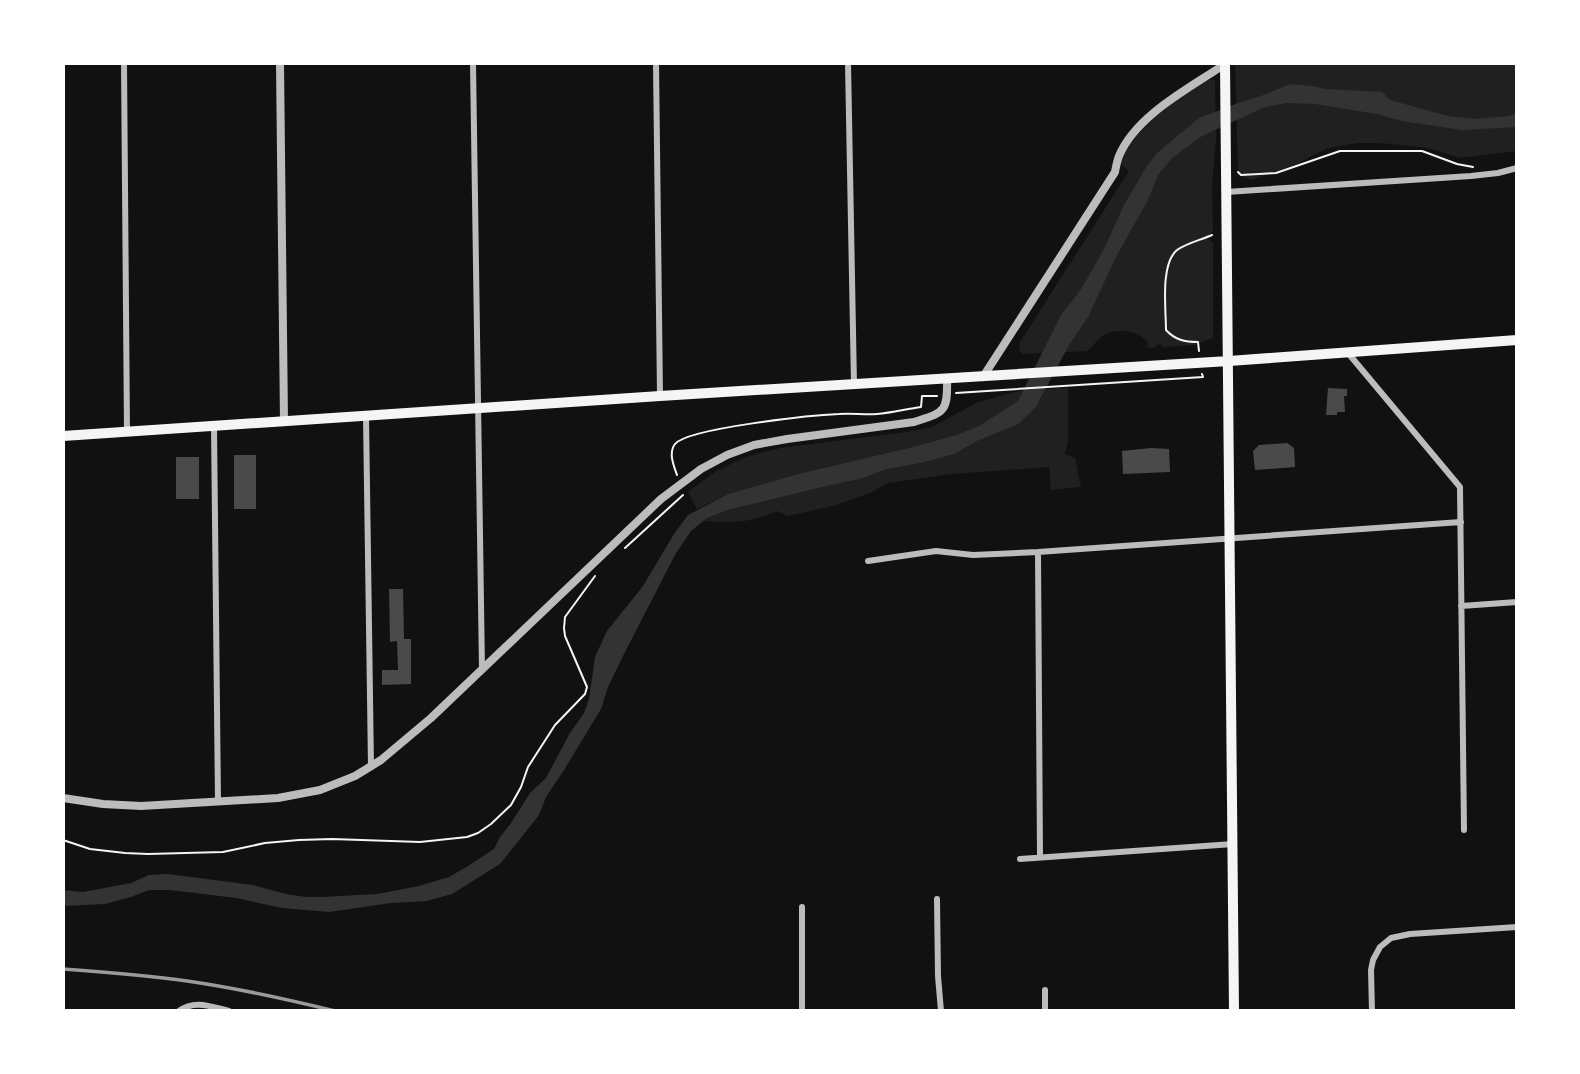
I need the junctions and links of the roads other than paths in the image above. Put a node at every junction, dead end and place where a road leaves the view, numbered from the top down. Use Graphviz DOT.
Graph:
graph roads {
  1 [pos="124,63"];
  2 [pos="280,63"];
  3 [pos="473,63"];
  4 [pos="656,63"];
  5 [pos="848,63"];
  6 [pos="1225,63"];
  7 [pos="1517,169"];
  8 [pos="1230,192"];
  9 [pos="1517,340"];
  10 [pos="1346,352"];
  11 [pos="1229,360"];
  12 [pos="983,377"];
  13 [pos="947,379"];
  14 [pos="854,385"];
  15 [pos="660,396"];
  16 [pos="478,408"];
  17 [pos="366,416"];
  18 [pos="284,421"];
  19 [pos="214,426"];
  20 [pos="128,432"];
  21 [pos="63,436"];
  22 [pos="1461,522"];
  23 [pos="1231,539"];
  24 [pos="1038,552"];
  25 [pos="868,561"];
  26 [pos="1517,602"];
  27 [pos="1461,606"];
  28 [pos="482,670"];
  29 [pos="371,767"];
  30 [pos="63,797"];
  31 [pos="218,802"];
  32 [pos="1464,830"];
  33 [pos="1233,844"];
  34 [pos="1040,857"];
  35 [pos="1020,859"];
  36 [pos="937,899"];
  37 [pos="802,906"];
  38 [pos="1517,927"];
  39 [pos="1045,990"];
  40 [pos="179,1011"];
  41 [pos="229,1011"];
  42 [pos="802,1011"];
  43 [pos="941,1011"];
  44 [pos="1045,1011"];
  45 [pos="1234,1011"];
  46 [pos="1371,1011"];
  1 -- 20 [label="street"];
  2 -- 18 [label="street"];
  3 -- 16 [label="street"];
  4 -- 15 [label="street"];
  5 -- 14 [label="street"];
  6 -- 8 [label="main road"];
  6 -- 12 [label="street"];
  7 -- 8 [label="street"];
  8 -- 11 [label="main road"];
  9 -- 10 [label="main road"];
  10 -- 11 [label="main road"];
  10 -- 22 [label="street"];
  11 -- 12 [label="main road"];
  11 -- 23 [label="main road"];
  12 -- 13 [label="main road"];
  13 -- 14 [label="main road"];
  13 -- 28 [label="street"];
  14 -- 15 [label="main road"];
  15 -- 16 [label="main road"];
  16 -- 17 [label="main road"];
  16 -- 28 [label="street"];
  17 -- 18 [label="main road"];
  17 -- 29 [label="street"];
  18 -- 19 [label="main road"];
  19 -- 20 [label="main road"];
  19 -- 31 [label="street"];
  20 -- 21 [label="main road"];
  22 -- 23 [label="street"];
  22 -- 27 [label="street"];
  23 -- 24 [label="street"];
  23 -- 33 [label="main road"];
  24 -- 25 [label="street"];
  24 -- 34 [label="street"];
  26 -- 27 [label="street"];
  27 -- 32 [label="street"];
  28 -- 29 [label="street"];
  29 -- 31 [label="street"];
  30 -- 31 [label="street"];
  33 -- 34 [label="street"];
  33 -- 45 [label="main road"];
  34 -- 35 [label="street"];
  36 -- 43 [label="street"];
  37 -- 42 [label="street"];
  38 -- 46 [label="street"];
  39 -- 44 [label="street"];
  40 -- 41 [label="street"];
}
